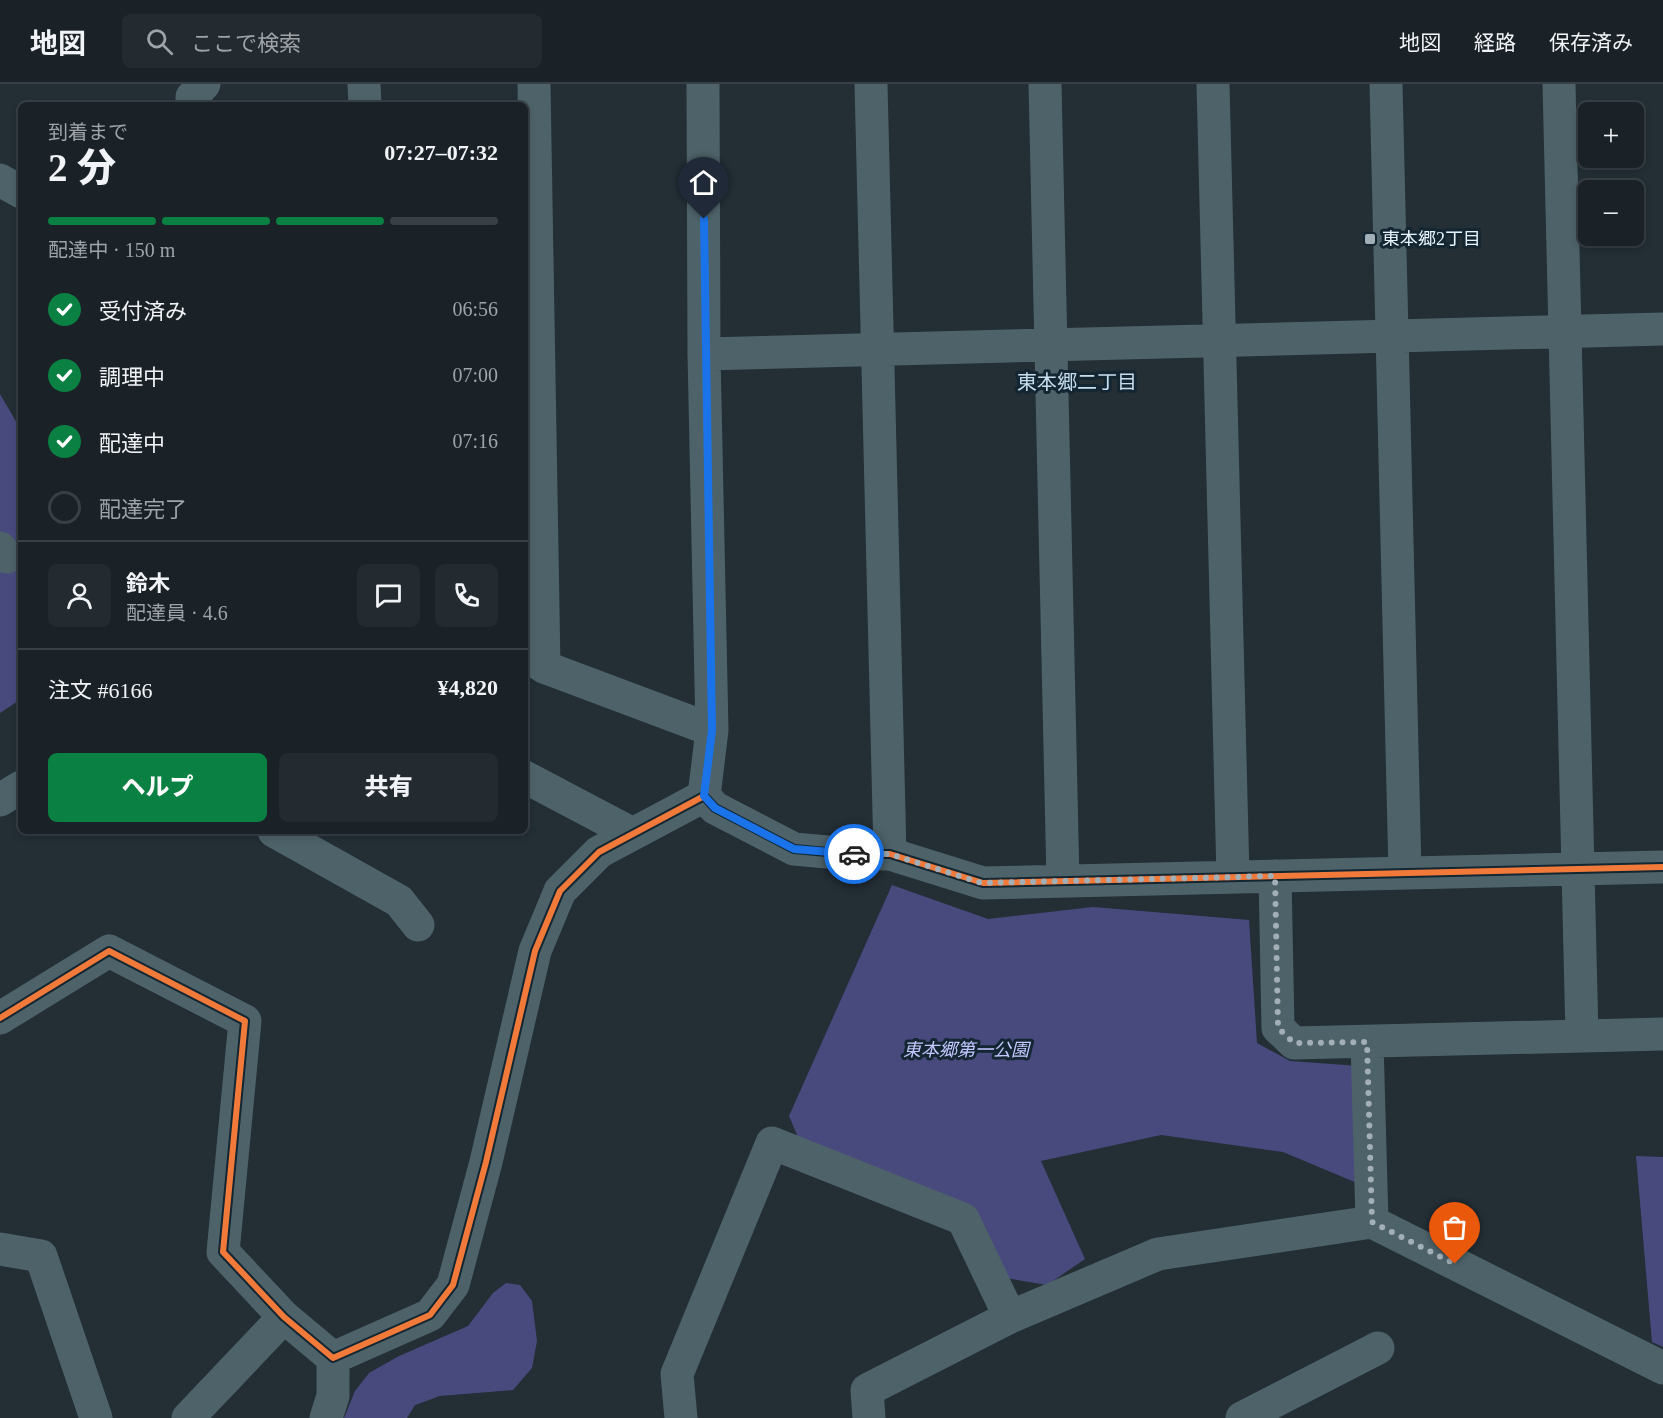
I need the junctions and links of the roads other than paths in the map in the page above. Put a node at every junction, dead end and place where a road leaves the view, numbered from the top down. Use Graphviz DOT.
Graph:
graph roads {
  1 [pos="204,84"];
  2 [pos="364,84"];
  3 [pos="534,84"];
  4 [pos="703,84"];
  5 [pos="871,84"];
  6 [pos="1045,84"];
  7 [pos="1213,84"];
  8 [pos="1386,84"];
  9 [pos="1559,84"];
  10 [pos="192,102"];
  11 [pos="364,102"];
  12 [pos="0,180"];
  13 [pos="18,190"];
  14 [pos="1663,329"];
  15 [pos="1566,332"];
  16 [pos="1392,337"];
  17 [pos="1220,341"];
  18 [pos="1052,345"];
  19 [pos="876,351"];
  20 [pos="704,354"];
  21 [pos="534,661"];
  22 [pos="712,730"];
  23 [pos="528,779"];
  24 [pos="18,789"];
  25 [pos="704,796"];
  26 [pos="0,800"];
  27 [pos="631,833"];
  28 [pos="279,834"];
  29 [pos="890,854"];
  30 [pos="1663,867"];
  31 [pos="1578,869"];
  32 [pos="1405,873"];
  33 [pos="1275,876"];
  34 [pos="1233,877"];
  35 [pos="1063,881"];
  36 [pos="417,925"];
  37 [pos="0,1018"];
  38 [pos="1663,1035"];
  39 [pos="1582,1036"];
  40 [pos="1367,1042"];
  41 [pos="1372,1222"];
  42 [pos="0,1249"];
  43 [pos="284,1317"];
  44 [pos="1010,1317"];
  45 [pos="1378,1348"];
  46 [pos="333,1358"];
  47 [pos="1663,1368"];
  48 [pos="96,1418"];
  49 [pos="188,1418"];
  50 [pos="326,1418"];
  51 [pos="681,1418"];
  52 [pos="869,1418"];
  53 [pos="1242,1418"];
  1 -- 10 [label="street"];
  2 -- 11 [label="street"];
  3 -- 21 [label="street"];
  4 -- 20 [label="street"];
  5 -- 19 [label="street"];
  6 -- 18 [label="street"];
  7 -- 17 [label="street"];
  8 -- 16 [label="street"];
  9 -- 15 [label="street"];
  12 -- 13 [label="street"];
  14 -- 15 [label="street"];
  15 -- 16 [label="street"];
  15 -- 31 [label="street"];
  16 -- 17 [label="street"];
  16 -- 32 [label="street"];
  17 -- 18 [label="street"];
  17 -- 34 [label="street"];
  18 -- 19 [label="street"];
  18 -- 35 [label="street"];
  19 -- 20 [label="street"];
  19 -- 29 [label="street"];
  20 -- 22 [label="street"];
  21 -- 22 [label="street"];
  22 -- 25 [label="street"];
  23 -- 27 [label="street"];
  24 -- 26 [label="street"];
  25 -- 27 [label="street"];
  25 -- 29 [label="street"];
  27 -- 46 [label="street"];
  28 -- 36 [label="street"];
  29 -- 35 [label="street"];
  30 -- 31 [label="street"];
  31 -- 32 [label="street"];
  31 -- 39 [label="street"];
  32 -- 33 [label="street"];
  33 -- 34 [label="street"];
  33 -- 40 [label="street"];
  34 -- 35 [label="street"];
  37 -- 43 [label="street"];
  38 -- 39 [label="street"];
  39 -- 40 [label="street"];
  40 -- 41 [label="street"];
  41 -- 44 [label="street"];
  41 -- 47 [label="street"];
  42 -- 48 [label="street"];
  43 -- 46 [label="street"];
  43 -- 49 [label="street"];
  44 -- 51 [label="street"];
  44 -- 52 [label="street"];
  45 -- 53 [label="street"];
  46 -- 50 [label="street"];
}
